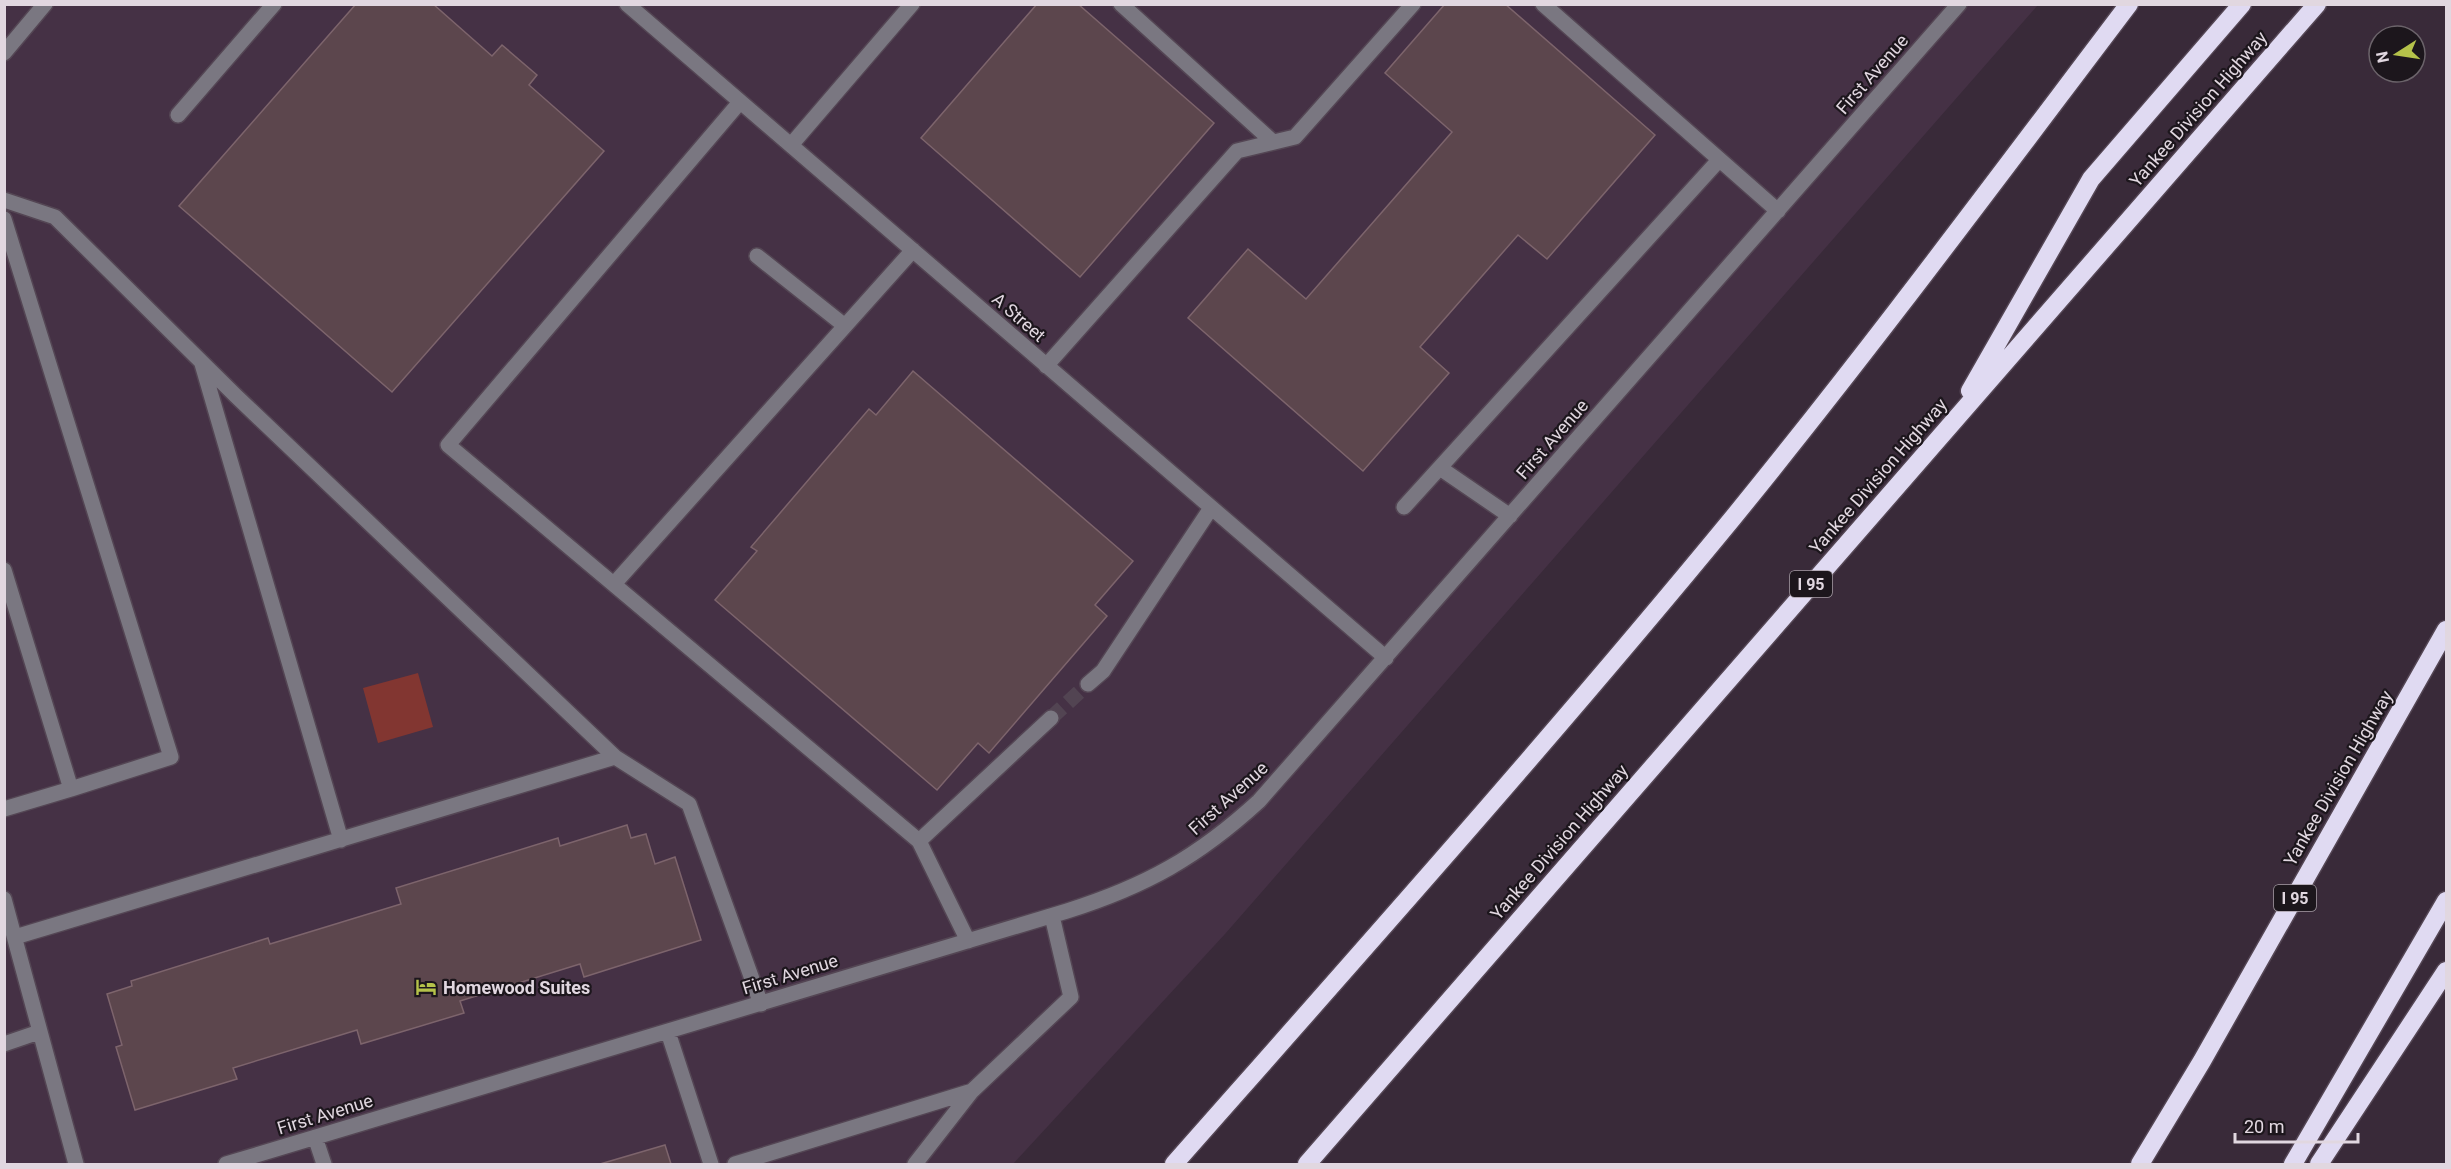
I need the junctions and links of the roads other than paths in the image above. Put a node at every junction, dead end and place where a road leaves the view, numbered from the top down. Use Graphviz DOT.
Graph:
graph roads {
  1 [pos="45,4"];
  2 [pos="274,4"];
  3 [pos="627,4"];
  4 [pos="912,4"];
  5 [pos="1122,4"];
  6 [pos="1413,4"];
  7 [pos="1543,4"];
  8 [pos="1959,4"];
  9 [pos="2129,4"];
  10 [pos="2242,4"];
  11 [pos="2317,4"];
  12 [pos="4,53"];
  13 [pos="740,102"];
  14 [pos="178,115"];
  15 [pos="1273,142"];
  16 [pos="791,145"];
  17 [pos="1719,160"];
  18 [pos="4,200"];
  19 [pos="1778,211"];
  20 [pos="4,219"];
  21 [pos="913,250"];
  22 [pos="757,256"];
  23 [pos="845,326"];
  24 [pos="201,362"];
  25 [pos="1046,366"];
  26 [pos="1950,426"];
  27 [pos="1440,468"];
  28 [pos="1404,507"];
  29 [pos="1211,508"];
  30 [pos="1510,516"];
  31 [pos="4,570"];
  32 [pos="614,584"];
  33 [pos="2446,630"];
  34 [pos="1386,658"];
  35 [pos="1088,684"];
  36 [pos="1051,718"];
  37 [pos="615,757"];
  38 [pos="71,789"];
  39 [pos="4,809"];
  40 [pos="341,840"];
  41 [pos="919,841"];
  42 [pos="4,899"];
  43 [pos="2446,901"];
  44 [pos="1052,916"];
  45 [pos="15,937"];
  46 [pos="968,941"];
  47 [pos="2446,971"];
  48 [pos="761,1004"];
  49 [pos="39,1032"];
  50 [pos="668,1032"];
  51 [pos="4,1044"];
  52 [pos="972,1091"];
  53 [pos="315,1137"];
  54 [pos="76,1164"];
  55 [pos="226,1164"];
  56 [pos="324,1164"];
  57 [pos="711,1164"];
  58 [pos="735,1164"];
  59 [pos="915,1164"];
  60 [pos="1174,1164"];
  61 [pos="1306,1164"];
  62 [pos="2140,1164"];
  63 [pos="2293,1164"];
  64 [pos="2319,1164"];
  1 -- 12 [label="street"];
  2 -- 14 [label="street"];
  3 -- 13 [label="street, A Street"];
  4 -- 16 [label="street"];
  5 -- 15 [label="street"];
  6 -- 15 [label="street"];
  7 -- 17 [label="street"];
  8 -- 19 [label="street, First Avenue"];
  9 -- 60 [label="highway"];
  10 -- 26 [label="highway"];
  11 -- 26 [label="highway, Yankee Division Highway / I 95"];
  13 -- 16 [label="street, A Street"];
  13 -- 32 [label="street"];
  15 -- 25 [label="street"];
  16 -- 21 [label="street, A Street"];
  17 -- 19 [label="street"];
  17 -- 27 [label="street"];
  18 -- 24 [label="street"];
  19 -- 30 [label="street, First Avenue"];
  20 -- 38 [label="street"];
  21 -- 23 [label="street"];
  21 -- 25 [label="street, A Street"];
  22 -- 23 [label="street"];
  23 -- 32 [label="street"];
  24 -- 37 [label="street"];
  24 -- 40 [label="street"];
  25 -- 29 [label="street, A Street"];
  26 -- 61 [label="highway, Yankee Division Highway / I 95"];
  27 -- 28 [label="street"];
  27 -- 30 [label="street"];
  29 -- 34 [label="street, A Street"];
  29 -- 35 [label="street"];
  30 -- 34 [label="street, First Avenue"];
  31 -- 38 [label="street"];
  32 -- 41 [label="street"];
  33 -- 62 [label="highway, Yankee Division Highway / I 95"];
  34 -- 44 [label="street, First Avenue"];
  36 -- 41 [label="street"];
  37 -- 40 [label="street"];
  37 -- 48 [label="street"];
  38 -- 39 [label="street"];
  40 -- 45 [label="street"];
  41 -- 46 [label="street"];
  42 -- 45 [label="street"];
  43 -- 63 [label="highway"];
  44 -- 46 [label="street, First Avenue"];
  44 -- 52 [label="street"];
  45 -- 49 [label="street"];
  46 -- 48 [label="street, First Avenue"];
  47 -- 64 [label="highway"];
  48 -- 50 [label="street, First Avenue"];
  49 -- 51 [label="street"];
  49 -- 54 [label="street"];
  50 -- 53 [label="street, First Avenue"];
  50 -- 57 [label="street"];
  52 -- 58 [label="street"];
  52 -- 59 [label="street"];
  53 -- 55 [label="street, First Avenue"];
  53 -- 56 [label="street"];
}
